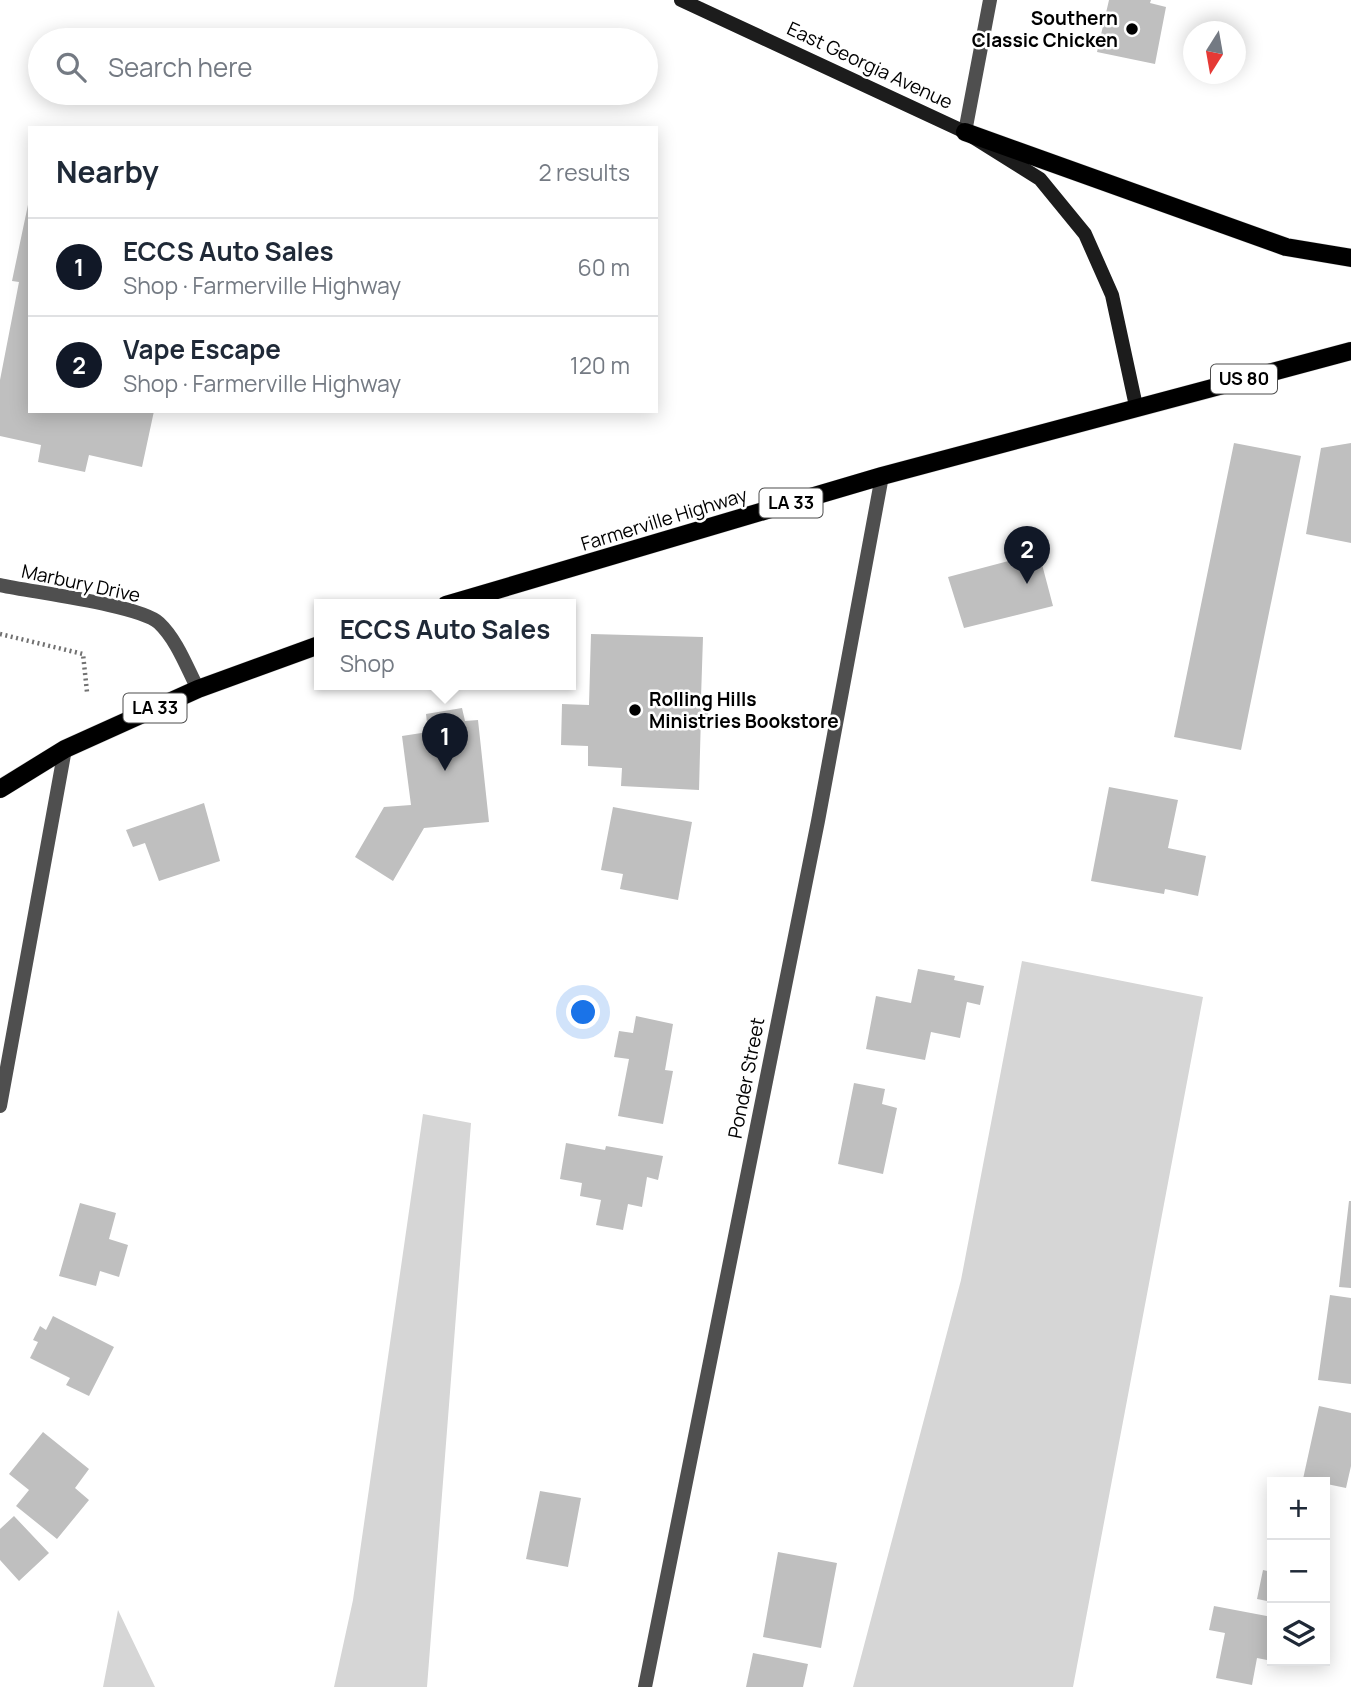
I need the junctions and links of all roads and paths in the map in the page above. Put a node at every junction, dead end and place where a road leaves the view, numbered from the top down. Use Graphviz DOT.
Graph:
graph roads {
  1 [pos="681,0"];
  2 [pos="990,0"];
  3 [pos="965,132"];
  4 [pos="1351,258"];
  5 [pos="1351,351"];
  6 [pos="1136,406"];
  7 [pos="882,476"];
  8 [pos="0,585"];
  9 [pos="466,599"];
  10 [pos="0,634"];
  11 [pos="314,647"];
  12 [pos="198,689"];
  13 [pos="87,692"];
  14 [pos="65,749"];
  15 [pos="0,789"];
  16 [pos="0,1106"];
  17 [pos="645,1687"];
  1 -- 3 [label="main road, East Georgia Avenue"];
  2 -- 3 [label="street"];
  3 -- 4 [label="main road"];
  3 -- 6 [label="main road, East Georgia Avenue"];
  5 -- 6 [label="main road, US 80"];
  6 -- 7 [label="main road, Farmerville Highway / LA 33"];
  7 -- 9 [label="main road, Farmerville Highway / LA 33"];
  7 -- 17 [label="street, Ponder Street"];
  8 -- 12 [label="street, Marbury Drive"];
  10 -- 13 [label="path"];
  11 -- 12 [label="main road, LA 33"];
  12 -- 14 [label="main road, LA 33"];
  14 -- 15 [label="main road, LA 33"];
  14 -- 16 [label="street"];
}
